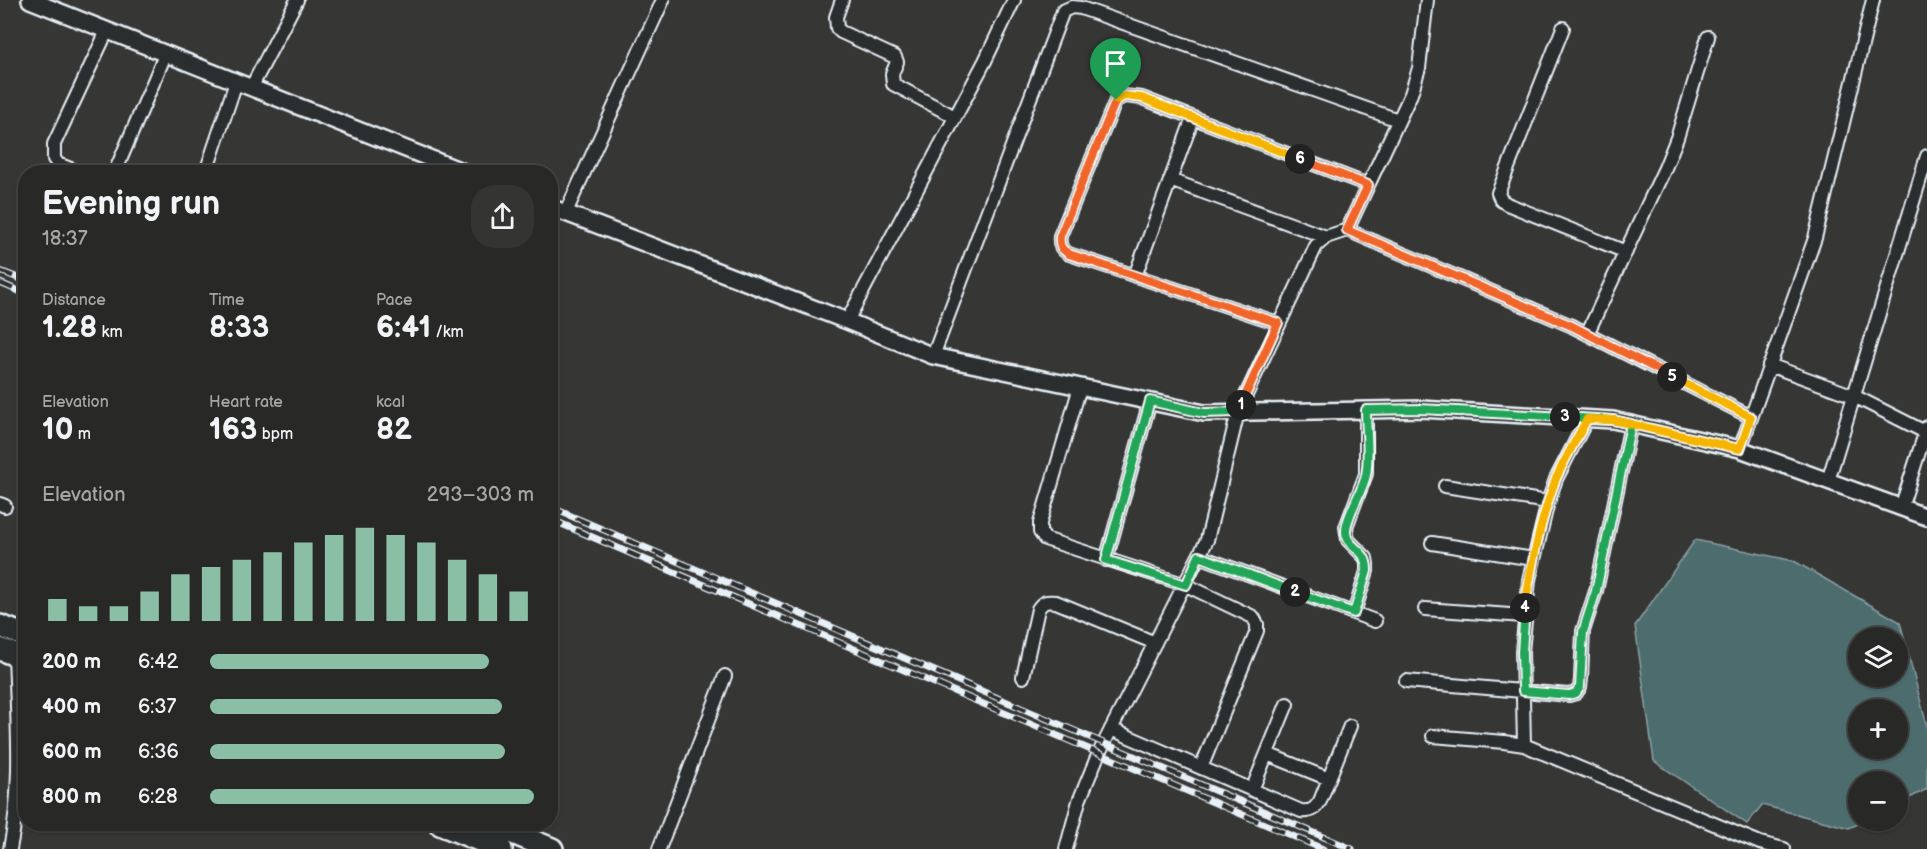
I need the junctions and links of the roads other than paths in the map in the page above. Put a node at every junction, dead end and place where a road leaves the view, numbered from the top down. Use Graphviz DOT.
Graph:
graph roads {
  1 [pos="30,0"];
  2 [pos="297,0"];
  3 [pos="663,0"];
  4 [pos="842,0"];
  5 [pos="1014,0"];
  6 [pos="1427,0"];
  7 [pos="1873,0"];
  8 [pos="1563,28"];
  9 [pos="107,31"];
  10 [pos="1708,37"];
  11 [pos="165,54"];
  12 [pos="236,82"];
  13 [pos="251,88"];
  14 [pos="955,117"];
  15 [pos="1193,118"];
  16 [pos="1398,120"];
  17 [pos="1927,156"];
  18 [pos="60,165"];
  19 [pos="118,165"];
  20 [pos="208,165"];
  21 [pos="446,165"];
  22 [pos="1170,180"];
  23 [pos="1368,185"];
  24 [pos="558,210"];
  25 [pos="566,212"];
  26 [pos="1347,230"];
  27 [pos="1326,237"];
  28 [pos="1626,252"];
  29 [pos="1135,276"];
  30 [pos="847,321"];
  31 [pos="1278,323"];
  32 [pos="1587,334"];
  33 [pos="933,356"];
  34 [pos="1769,365"];
  35 [pos="1080,387"];
  36 [pos="1854,396"];
  37 [pos="1150,401"];
  38 [pos="1366,410"];
  39 [pos="1238,412"];
  40 [pos="1751,417"];
  41 [pos="1587,419"];
  42 [pos="1631,424"];
  43 [pos="1926,430"];
  44 [pos="1740,449"];
  45 [pos="1828,481"];
  46 [pos="1445,486"];
  47 [pos="1548,502"];
  48 [pos="1901,508"];
  49 [pos="1927,518"];
  50 [pos="1432,543"];
  51 [pos="1199,556"];
  52 [pos="1534,559"];
  53 [pos="1106,560"];
  54 [pos="1186,585"];
  55 [pos="1425,609"];
  56 [pos="1354,613"];
  57 [pos="1524,616"];
  58 [pos="1375,621"];
  59 [pos="0,626"];
  60 [pos="18,633"];
  61 [pos="1155,643"];
  62 [pos="14,655"];
  63 [pos="725,675"];
  64 [pos="1023,677"];
  65 [pos="1406,681"];
  66 [pos="1523,691"];
  67 [pos="1287,704"];
  68 [pos="1350,726"];
  69 [pos="1111,729"];
  70 [pos="1432,736"];
  71 [pos="1524,745"];
  72 [pos="18,747"];
  73 [pos="1267,754"];
  74 [pos="1201,768"];
  75 [pos="1329,779"];
  76 [pos="18,784"];
  77 [pos="1252,790"];
  78 [pos="457,831"];
  79 [pos="508,831"];
  80 [pos="10,849"];
  81 [pos="501,849"];
  82 [pos="552,849"];
  83 [pos="659,849"];
  84 [pos="1066,849"];
  85 [pos="1784,849"];
  1 -- 9 [label="street"];
  2 -- 13 [label="street"];
  3 -- 25 [label="street"];
  4 -- 14 [label="street"];
  5 -- 14 [label="street"];
  6 -- 16 [label="street"];
  7 -- 34 [label="street"];
  8 -- 28 [label="street"];
  9 -- 11 [label="street"];
  9 -- 18 [label="street"];
  10 -- 28 [label="street"];
  11 -- 12 [label="street"];
  11 -- 19 [label="street"];
  12 -- 13 [label="street"];
  12 -- 20 [label="street"];
  13 -- 21 [label="street"];
  14 -- 30 [label="street"];
  15 -- 22 [label="street"];
  15 -- 23 [label="street"];
  15 -- 29 [label="street"];
  16 -- 23 [label="street"];
  16 -- 33 [label="street"];
  17 -- 36 [label="street"];
  22 -- 27 [label="street"];
  22 -- 29 [label="street"];
  23 -- 26 [label="street"];
  24 -- 25 [label="street"];
  25 -- 30 [label="street"];
  26 -- 27 [label="street"];
  26 -- 32 [label="street"];
  27 -- 31 [label="street"];
  28 -- 32 [label="street"];
  29 -- 31 [label="street"];
  30 -- 33 [label="street"];
  31 -- 39 [label="street"];
  32 -- 40 [label="street"];
  33 -- 35 [label="street"];
  34 -- 36 [label="street"];
  34 -- 40 [label="street"];
  35 -- 37 [label="street"];
  35 -- 53 [label="street"];
  36 -- 43 [label="street"];
  36 -- 45 [label="street"];
  37 -- 39 [label="street"];
  37 -- 53 [label="street"];
  38 -- 39 [label="street"];
  38 -- 41 [label="street"];
  38 -- 56 [label="street"];
  39 -- 51 [label="street"];
  40 -- 44 [label="street"];
  41 -- 42 [label="street"];
  41 -- 47 [label="street"];
  42 -- 44 [label="street"];
  42 -- 66 [label="street"];
  43 -- 48 [label="street"];
  44 -- 45 [label="street"];
  45 -- 48 [label="street"];
  46 -- 47 [label="street"];
  47 -- 52 [label="street"];
  48 -- 49 [label="street"];
  50 -- 52 [label="street"];
  51 -- 54 [label="street"];
  51 -- 56 [label="street"];
  52 -- 57 [label="street"];
  53 -- 54 [label="street"];
  54 -- 61 [label="street"];
  54 -- 74 [label="street"];
  55 -- 57 [label="street"];
  56 -- 58 [label="street"];
  57 -- 66 [label="street"];
  59 -- 60 [label="highway"];
  61 -- 64 [label="street"];
  61 -- 69 [label="street"];
  62 -- 72 [label="street"];
  63 -- 83 [label="street"];
  65 -- 66 [label="street"];
  66 -- 71 [label="street"];
  67 -- 73 [label="street"];
  68 -- 75 [label="street"];
  69 -- 74 [label="street"];
  69 -- 84 [label="street"];
  70 -- 71 [label="street"];
  71 -- 85 [label="street"];
  73 -- 75 [label="street"];
  73 -- 77 [label="street"];
  74 -- 77 [label="street"];
  75 -- 77 [label="street"];
  76 -- 80 [label="street"];
  78 -- 81 [label="highway"];
  79 -- 82 [label="highway"];
}
